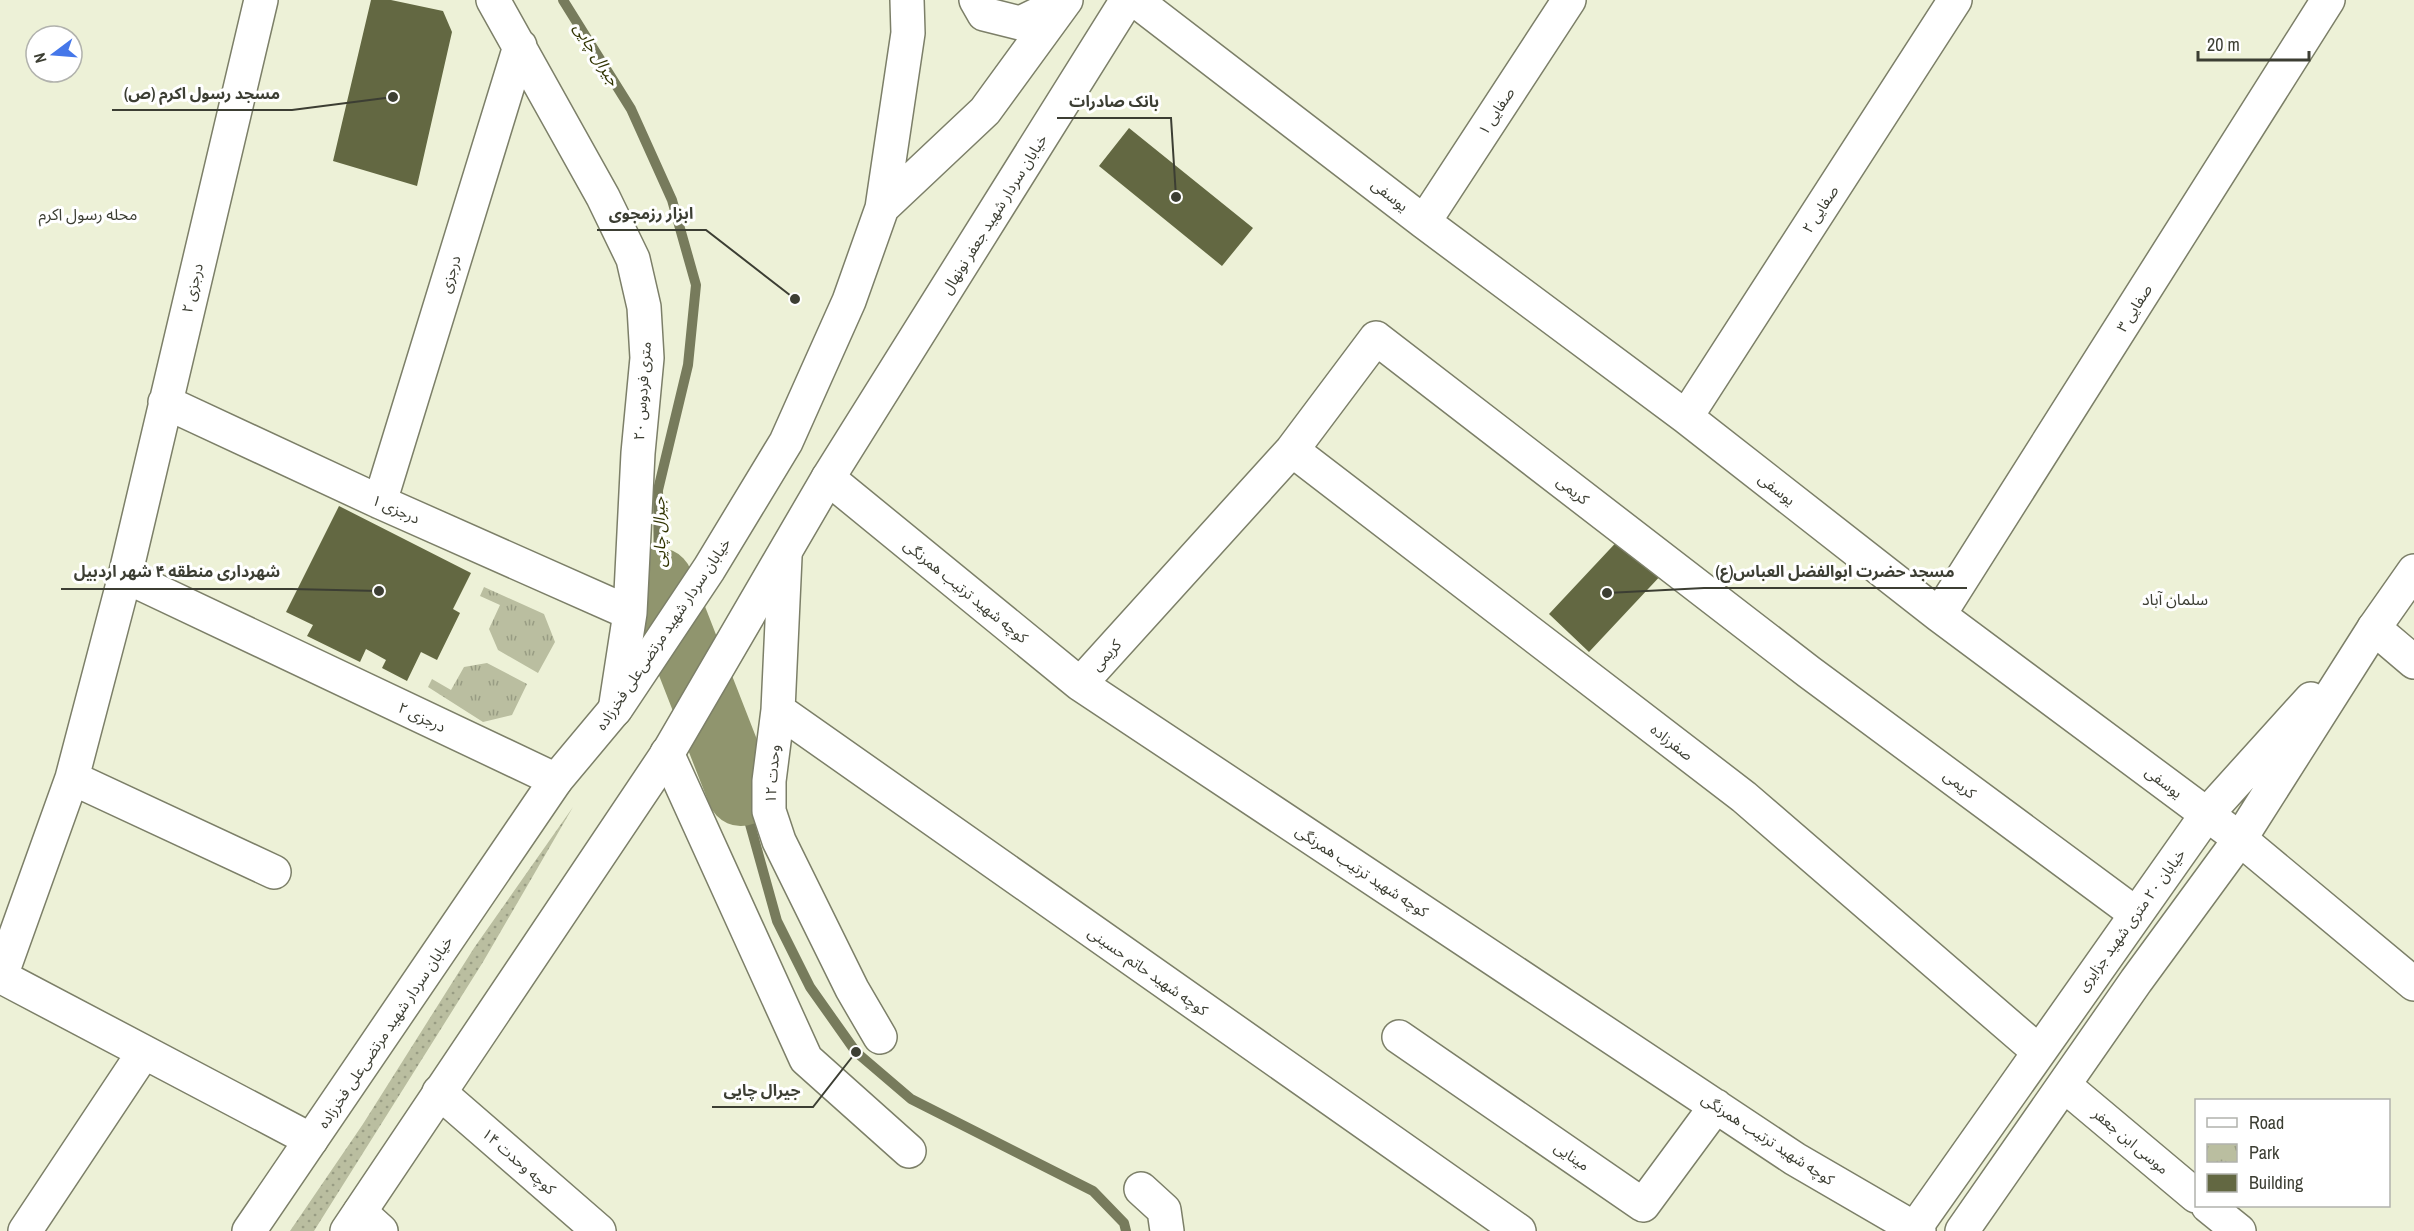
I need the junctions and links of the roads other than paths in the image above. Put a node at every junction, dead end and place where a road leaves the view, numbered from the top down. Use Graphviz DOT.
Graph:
graph roads {
  1 [pos="261,0"];
  2 [pos="493,0"];
  3 [pos="907,0"];
  4 [pos="976,0"];
  5 [pos="1127,0"];
  6 [pos="1136,0"];
  7 [pos="1569,0"];
  8 [pos="1955,0"];
  9 [pos="2328,0"];
  10 [pos="1065,1"];
  11 [pos="520,46"];
  12 [pos="882,208"];
  13 [pos="1424,222"];
  14 [pos="165,402"];
  15 [pos="1686,417"];
  16 [pos="1292,450"];
  17 [pos="828,478"];
  18 [pos="380,502"];
  19 [pos="780,565"];
  20 [pos="2414,571"];
  21 [pos="125,576"];
  22 [pos="630,613"];
  23 [pos="1940,615"];
  24 [pos="2374,628"];
  25 [pos="2414,662"];
  26 [pos="1080,684"];
  27 [pos="616,708"];
  28 [pos="778,710"];
  29 [pos="668,752"];
  30 [pos="72,778"];
  31 [pos="556,780"];
  32 [pos="2207,814"];
  33 [pos="2240,840"];
  34 [pos="274,872"];
  35 [pos="2136,914"];
  36 [pos="0,976"];
  37 [pos="2414,984"];
  38 [pos="880,1037"];
  39 [pos="1399,1037"];
  40 [pos="2038,1051"];
  41 [pos="144,1052"];
  42 [pos="2065,1086"];
  43 [pos="439,1092"];
  44 [pos="1716,1106"];
  45 [pos="311,1140"];
  46 [pos="909,1151"];
  47 [pos="1141,1189"];
  48 [pos="2195,1195"];
  49 [pos="2209,1207"];
  50 [pos="362,1225"];
  51 [pos="1915,1230"];
  52 [pos="25,1231"];
  53 [pos="249,1231"];
  54 [pos="599,1231"];
  55 [pos="1167,1231"];
  56 [pos="1519,1231"];
  57 [pos="1962,1231"];
  58 [pos="2239,1231"];
  1 -- 14 [label="street, درجزی ۲"];
  2 -- 11 [label="street, ۲۰ متری فردوس"];
  3 -- 12 [label="street, خیابان سردار شهید مرتضی‌علی فخرزاده"];
  4 -- 10 [label="street"];
  5 -- 17 [label="street, خیابان سردار شهید جعفر نونهال"];
  6 -- 13 [label="street, یوسفی"];
  7 -- 13 [label="street, صفایی ۱"];
  8 -- 15 [label="street, صفایی ۲"];
  9 -- 23 [label="street, صفایی ۳"];
  10 -- 12 [label="street"];
  11 -- 18 [label="street, درجزی"];
  11 -- 22 [label="street, ۲۰ متری فردوس"];
  12 -- 27 [label="street, خیابان سردار شهید مرتضی‌علی فخرزاده"];
  13 -- 15 [label="street, یوسفی"];
  14 -- 18 [label="street, درجزی ۱"];
  14 -- 21 [label="street, درجزی ۲"];
  15 -- 23 [label="street, یوسفی"];
  16 -- 26 [label="street, کریمی"];
  16 -- 35 [label="street, کریمی"];
  16 -- 40 [label="street, صفرزاده"];
  17 -- 19 [label="street"];
  17 -- 26 [label="street, کوچه شهید ترتیب همرنگی"];
  18 -- 22 [label="street, درجزی ۱"];
  19 -- 28 [label="street, وحدت ۱۲"];
  19 -- 29 [label="street"];
  20 -- 24 [label="street, خیابان ۲۰ متری شهید جزایری"];
  21 -- 30 [label="street, درجزی ۲"];
  21 -- 31 [label="street, درجزی ۲"];
  22 -- 27 [label="street, ۲۰ متری فردوس"];
  23 -- 32 [label="street, یوسفی"];
  24 -- 25 [label="street"];
  24 -- 32 [label="street, خیابان ۲۰ متری شهید جزایری"];
  24 -- 33 [label="street, خیابان ۲۰ متری شهید جزایری"];
  26 -- 44 [label="street, کوچه شهید ترتیب همرنگی"];
  27 -- 31 [label="street, خیابان سردار شهید مرتضی‌علی فخرزاده"];
  28 -- 38 [label="street, وحدت ۱۲"];
  28 -- 56 [label="street, کوچه شهید حاتم حسینی"];
  29 -- 43 [label="street"];
  29 -- 46 [label="street"];
  30 -- 34 [label="street"];
  30 -- 36 [label="street, درجزی ۲"];
  31 -- 45 [label="street, خیابان سردار شهید مرتضی‌علی فخرزاده"];
  32 -- 33 [label="street, یوسفی"];
  32 -- 35 [label="street, خیابان ۲۰ متری شهید جزایری"];
  33 -- 37 [label="street, یوسفی"];
  33 -- 42 [label="street, خیابان ۲۰ متری شهید جزایری"];
  35 -- 40 [label="street, خیابان ۲۰ متری شهید جزایری"];
  36 -- 41 [label="street"];
  39 -- 44 [label="street, مینایی"];
  40 -- 51 [label="street, خیابان ۲۰ متری شهید جزایری"];
  41 -- 45 [label="street"];
  41 -- 52 [label="street"];
  42 -- 48 [label="street, موسی ابن جعفر"];
  42 -- 57 [label="street, خیابان ۲۰ متری شهید جزایری"];
  43 -- 50 [label="street"];
  43 -- 54 [label="street, کوچه وحدت ۱۴"];
  44 -- 51 [label="street, کوچه شهید ترتیب همرنگی"];
  45 -- 53 [label="street, خیابان سردار شهید مرتضی‌علی فخرزاده"];
  47 -- 55 [label="street"];
  49 -- 58 [label="street"];
}
